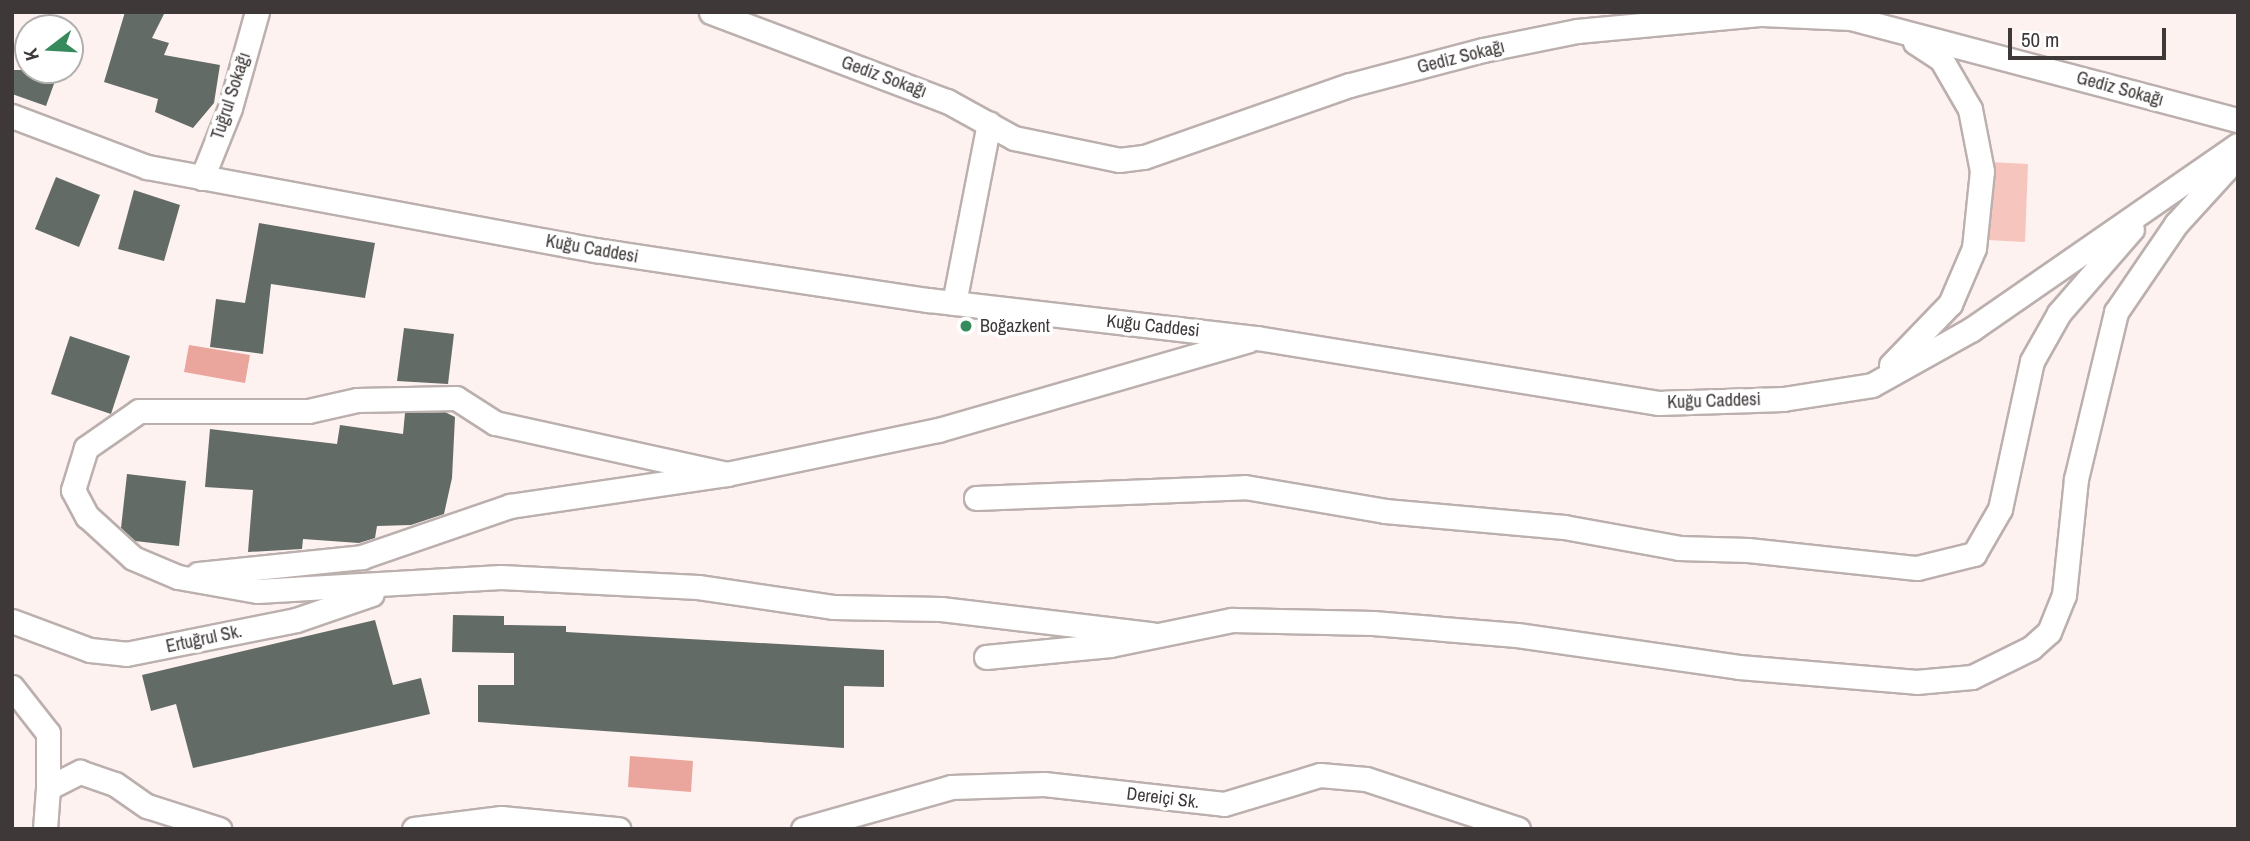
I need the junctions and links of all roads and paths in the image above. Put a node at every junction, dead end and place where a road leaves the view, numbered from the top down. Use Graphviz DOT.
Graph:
graph roads {
  1 [pos="257,12"];
  2 [pos="711,12"];
  3 [pos="1898,31"];
  4 [pos="12,116"];
  5 [pos="2238,120"];
  6 [pos="989,124"];
  7 [pos="2238,145"];
  8 [pos="2238,156"];
  9 [pos="202,178"];
  10 [pos="2171,190"];
  11 [pos="954,303"];
  12 [pos="1257,338"];
  13 [pos="1872,385"];
  14 [pos="726,474"];
  15 [pos="976,498"];
  16 [pos="178,577"];
  17 [pos="394,586"];
  18 [pos="12,621"];
  19 [pos="1152,634"];
  20 [pos="986,657"];
  21 [pos="12,687"];
  22 [pos="48,788"];
  23 [pos="45,829"];
  24 [pos="219,829"];
  25 [pos="414,829"];
  26 [pos="618,829"];
  27 [pos="803,829"];
  28 [pos="1518,829"];
  1 -- 9 [label="street, Tuğrul Sokağı"];
  2 -- 6 [label="street, Gediz Sokağı"];
  3 -- 5 [label="street, Gediz Sokağı"];
  3 -- 6 [label="street, Gediz Sokağı"];
  3 -- 13 [label="street"];
  4 -- 9 [label="street, Kuğu Caddesi"];
  6 -- 11 [label="street"];
  7 -- 10 [label="street, Kuğu Caddesi"];
  8 -- 19 [label="street"];
  9 -- 11 [label="street, Kuğu Caddesi"];
  10 -- 13 [label="street, Kuğu Caddesi"];
  10 -- 15 [label="street"];
  11 -- 12 [label="street, Kuğu Caddesi"];
  12 -- 13 [label="street, Kuğu Caddesi"];
  12 -- 14 [label="street"];
  14 -- 16 [label="street"];
  14 -- 16 [label="street"];
  16 -- 17 [label="street"];
  17 -- 18 [label="street, Ertuğrul Sk."];
  17 -- 19 [label="street"];
  19 -- 20 [label="street"];
  21 -- 22 [label="street"];
  22 -- 23 [label="street"];
  22 -- 24 [label="street"];
  25 -- 26 [label="street"];
  27 -- 28 [label="street, Dereiçi Sk."];
}
